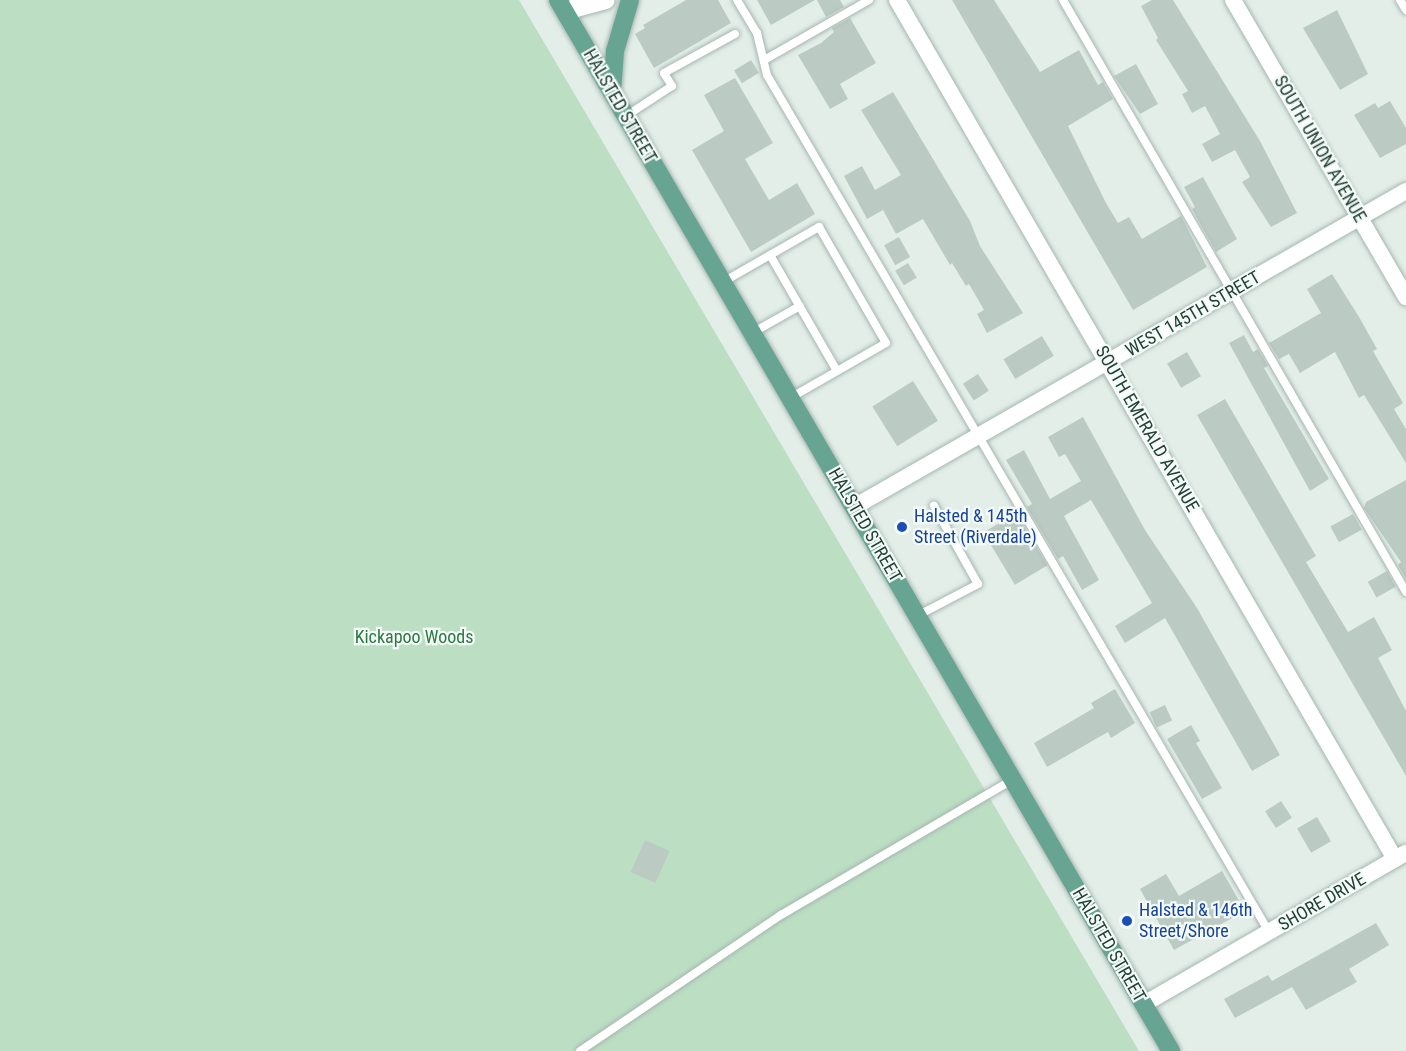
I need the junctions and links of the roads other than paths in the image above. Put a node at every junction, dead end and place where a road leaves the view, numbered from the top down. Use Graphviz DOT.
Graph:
graph roads {
  1 [pos="606,0"];
  2 [pos="630,0"];
  3 [pos="737,0"];
  4 [pos="869,0"];
  5 [pos="1063,0"];
  6 [pos="1233,0"];
  7 [pos="1400,0"];
  8 [pos="900,1"];
  9 [pos="566,4"];
  10 [pos="1406,10"];
  11 [pos="735,34"];
  12 [pos="766,59"];
  13 [pos="612,92"];
  14 [pos="626,116"];
  15 [pos="1406,191"];
  16 [pos="1360,218"];
  17 [pos="770,255"];
  18 [pos="723,282"];
  19 [pos="1232,291"];
  20 [pos="1406,297"];
  21 [pos="800,306"];
  22 [pos="752,333"];
  23 [pos="1108,363"];
  24 [pos="837,371"];
  25 [pos="790,398"];
  26 [pos="981,435"];
  27 [pos="934,506"];
  28 [pos="854,507"];
  29 [pos="1406,592"];
  30 [pos="918,616"];
  31 [pos="1013,779"];
  32 [pos="1401,856"];
  33 [pos="1269,932"];
  34 [pos="1144,1005"];
  35 [pos="580,1051"];
  36 [pos="1171,1051"];
  1 -- 9 [label="street"];
  2 -- 13 [label="main road"];
  3 -- 12 [label="lane"];
  4 -- 12 [label="lane"];
  5 -- 19 [label="lane"];
  6 -- 16 [label="street, SOUTH UNION AVENUE"];
  7 -- 10 [label="lane"];
  8 -- 23 [label="street, SOUTH EMERALD AVENUE"];
  9 -- 13 [label="main road, HALSTED STREET"];
  11 -- 14 [label="lane"];
  12 -- 26 [label="lane"];
  13 -- 14 [label="main road, HALSTED STREET"];
  14 -- 18 [label="main road, HALSTED STREET"];
  15 -- 16 [label="street, WEST 145TH STREET"];
  16 -- 19 [label="street, WEST 145TH STREET"];
  16 -- 20 [label="street, SOUTH UNION AVENUE"];
  17 -- 18 [label="lane"];
  17 -- 21 [label="lane"];
  17 -- 24 [label="lane"];
  18 -- 22 [label="main road, HALSTED STREET"];
  19 -- 23 [label="street, WEST 145TH STREET"];
  19 -- 29 [label="lane"];
  21 -- 22 [label="lane"];
  21 -- 24 [label="lane"];
  22 -- 25 [label="main road, HALSTED STREET"];
  23 -- 26 [label="street, WEST 145TH STREET"];
  23 -- 32 [label="street, SOUTH EMERALD AVENUE"];
  24 -- 25 [label="lane"];
  25 -- 28 [label="main road, HALSTED STREET"];
  26 -- 28 [label="street, WEST 145TH STREET"];
  26 -- 33 [label="lane"];
  27 -- 30 [label="lane"];
  28 -- 30 [label="main road, HALSTED STREET"];
  30 -- 31 [label="main road, HALSTED STREET"];
  31 -- 34 [label="main road, HALSTED STREET"];
  31 -- 35 [label="lane"];
  32 -- 33 [label="street, SHORE DRIVE"];
  33 -- 34 [label="street, SHORE DRIVE"];
  34 -- 36 [label="main road, HALSTED STREET"];
}
